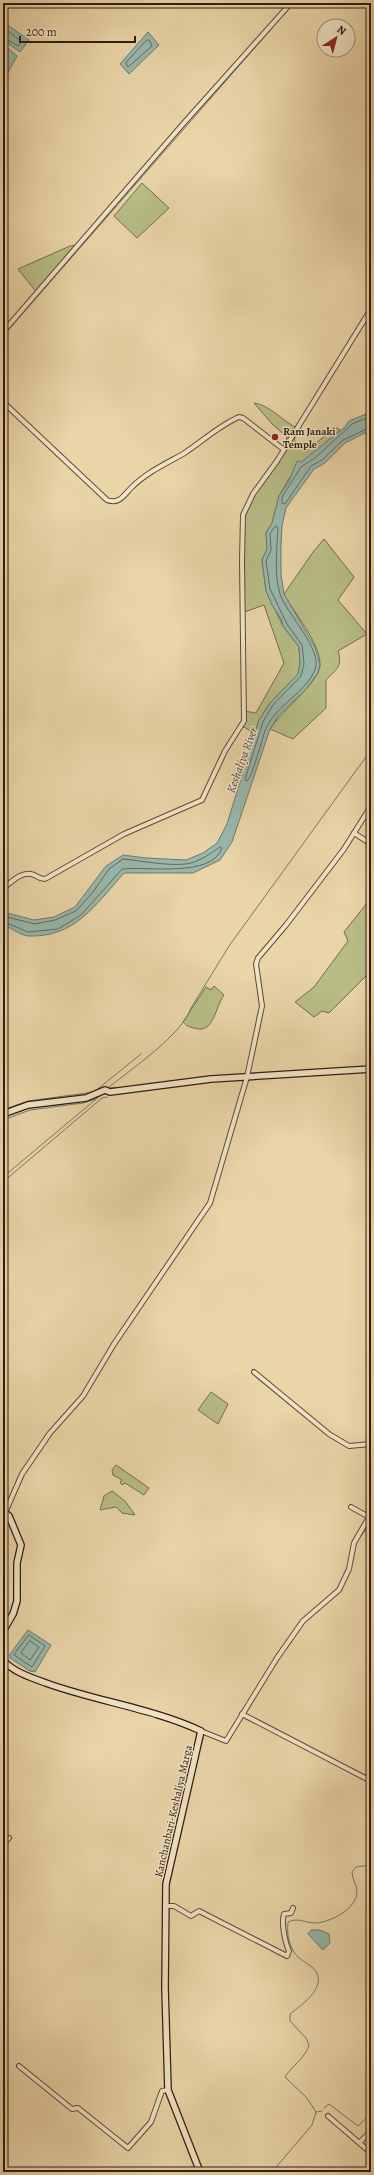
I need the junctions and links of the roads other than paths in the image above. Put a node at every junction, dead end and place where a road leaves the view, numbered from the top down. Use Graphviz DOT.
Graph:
graph roads {
  1 [pos="291,3"];
  2 [pos="371,309"];
  3 [pos="3,332"];
  4 [pos="3,402"];
  5 [pos="283,449"];
  6 [pos="371,806"];
  7 [pos="354,833"];
  8 [pos="371,844"];
  9 [pos="3,888"];
  10 [pos="371,1069"];
  11 [pos="247,1077"];
  12 [pos="3,1114"];
  13 [pos="254,1372"];
  14 [pos="371,1444"];
  15 [pos="351,1507"];
  16 [pos="4,1512"];
  17 [pos="3,1632"];
  18 [pos="3,1660"];
  19 [pos="242,1714"];
  20 [pos="201,1732"];
  21 [pos="371,1781"];
  22 [pos="8,1838"];
  23 [pos="3,1844"];
  24 [pos="166,1906"];
  25 [pos="293,1908"];
  26 [pos="19,2066"];
  27 [pos="168,2090"];
  28 [pos="328,2116"];
  29 [pos="371,2131"];
  30 [pos="360,2142"];
  31 [pos="371,2153"];
  32 [pos="200,2172"];
  1 -- 3 [label="street"];
  2 -- 5 [label="street"];
  4 -- 5 [label="street"];
  5 -- 9 [label="street"];
  6 -- 7 [label="street"];
  7 -- 8 [label="street"];
  7 -- 11 [label="street"];
  10 -- 11 [label="street"];
  11 -- 12 [label="street"];
  11 -- 16 [label="street"];
  13 -- 14 [label="street"];
  15 -- 19 [label="street"];
  16 -- 17 [label="street"];
  18 -- 20 [label="street, Kanchanbari-Keshaliya Marga"];
  19 -- 20 [label="street"];
  19 -- 21 [label="street"];
  20 -- 24 [label="street, Kanchanbari-Keshaliya Marga"];
  22 -- 23 [label="street"];
  24 -- 25 [label="street"];
  24 -- 27 [label="street, Kanchanbari-Keshaliya Marga"];
  26 -- 27 [label="street"];
  27 -- 32 [label="street, Kanchanbari-Keshaliya Marga"];
  28 -- 30 [label="street"];
  29 -- 30 [label="street"];
  30 -- 31 [label="street"];
}
